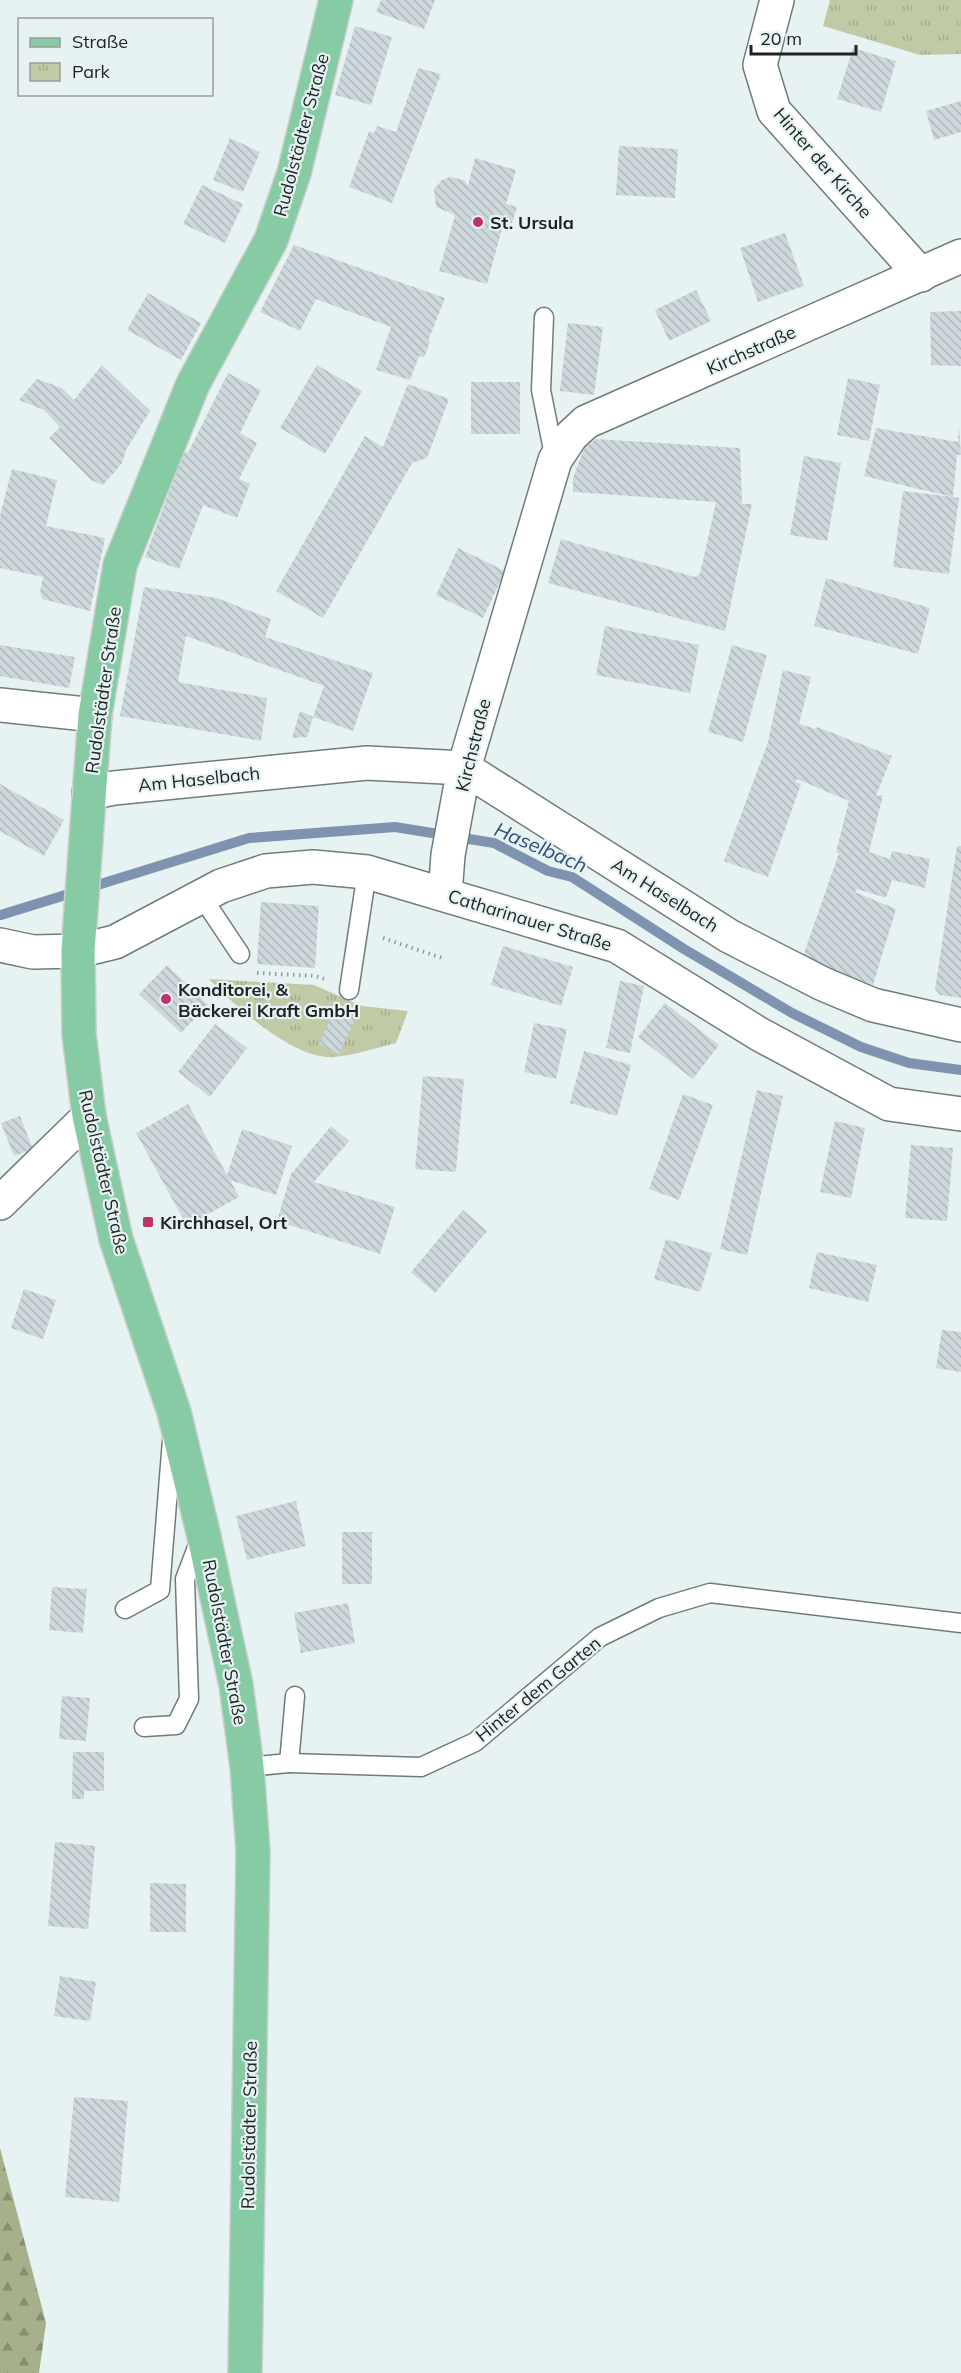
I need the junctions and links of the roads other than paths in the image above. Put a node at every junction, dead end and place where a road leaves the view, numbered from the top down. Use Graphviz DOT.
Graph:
graph roads {
  1 [pos="336,0"];
  2 [pos="777,0"];
  3 [pos="961,256"];
  4 [pos="921,275"];
  5 [pos="544,317"];
  6 [pos="555,460"];
  7 [pos="0,705"];
  8 [pos="95,715"];
  9 [pos="464,768"];
  10 [pos="89,793"];
  11 [pos="367,872"];
  12 [pos="445,894"];
  13 [pos="202,897"];
  14 [pos="0,945"];
  15 [pos="78,951"];
  16 [pos="240,954"];
  17 [pos="350,990"];
  18 [pos="961,1025"];
  19 [pos="961,1114"];
  20 [pos="89,1116"];
  21 [pos="0,1203"];
  22 [pos="174,1412"];
  23 [pos="202,1532"];
  24 [pos="125,1609"];
  25 [pos="961,1623"];
  26 [pos="295,1696"];
  27 [pos="144,1727"];
  28 [pos="289,1763"];
  29 [pos="247,1767"];
  30 [pos="245,2373"];
  1 -- 8 [label="main road, Rudolstädter Straße"];
  2 -- 4 [label="street, Hinter der Kirche"];
  3 -- 4 [label="street, Kirchstraße"];
  4 -- 6 [label="street, Kirchstraße"];
  5 -- 6 [label="lane, Kirchstraße"];
  6 -- 9 [label="street, Kirchstraße"];
  7 -- 8 [label="street"];
  8 -- 10 [label="main road, Rudolstädter Straße"];
  9 -- 10 [label="street, Am Haselbach"];
  9 -- 12 [label="street, Kirchstraße"];
  9 -- 18 [label="street, Am Haselbach"];
  10 -- 15 [label="main road, Rudolstädter Straße"];
  11 -- 12 [label="street, Catharinauer Straße"];
  11 -- 13 [label="street, Catharinauer Straße"];
  11 -- 17 [label="lane"];
  12 -- 19 [label="street, Catharinauer Straße"];
  13 -- 15 [label="street, Catharinauer Straße"];
  13 -- 16 [label="lane"];
  14 -- 15 [label="street, Catharinauer Straße"];
  15 -- 20 [label="main road, Rudolstädter Straße"];
  20 -- 21 [label="street"];
  20 -- 22 [label="main road, Rudolstädter Straße"];
  22 -- 23 [label="main road, Rudolstädter Straße"];
  22 -- 24 [label="lane"];
  23 -- 27 [label="lane"];
  23 -- 29 [label="main road, Rudolstädter Straße"];
  25 -- 28 [label="lane, Hinter dem Garten"];
  26 -- 28 [label="lane"];
  28 -- 29 [label="lane, Hinter dem Garten"];
  29 -- 30 [label="main road, Rudolstädter Straße"];
}
